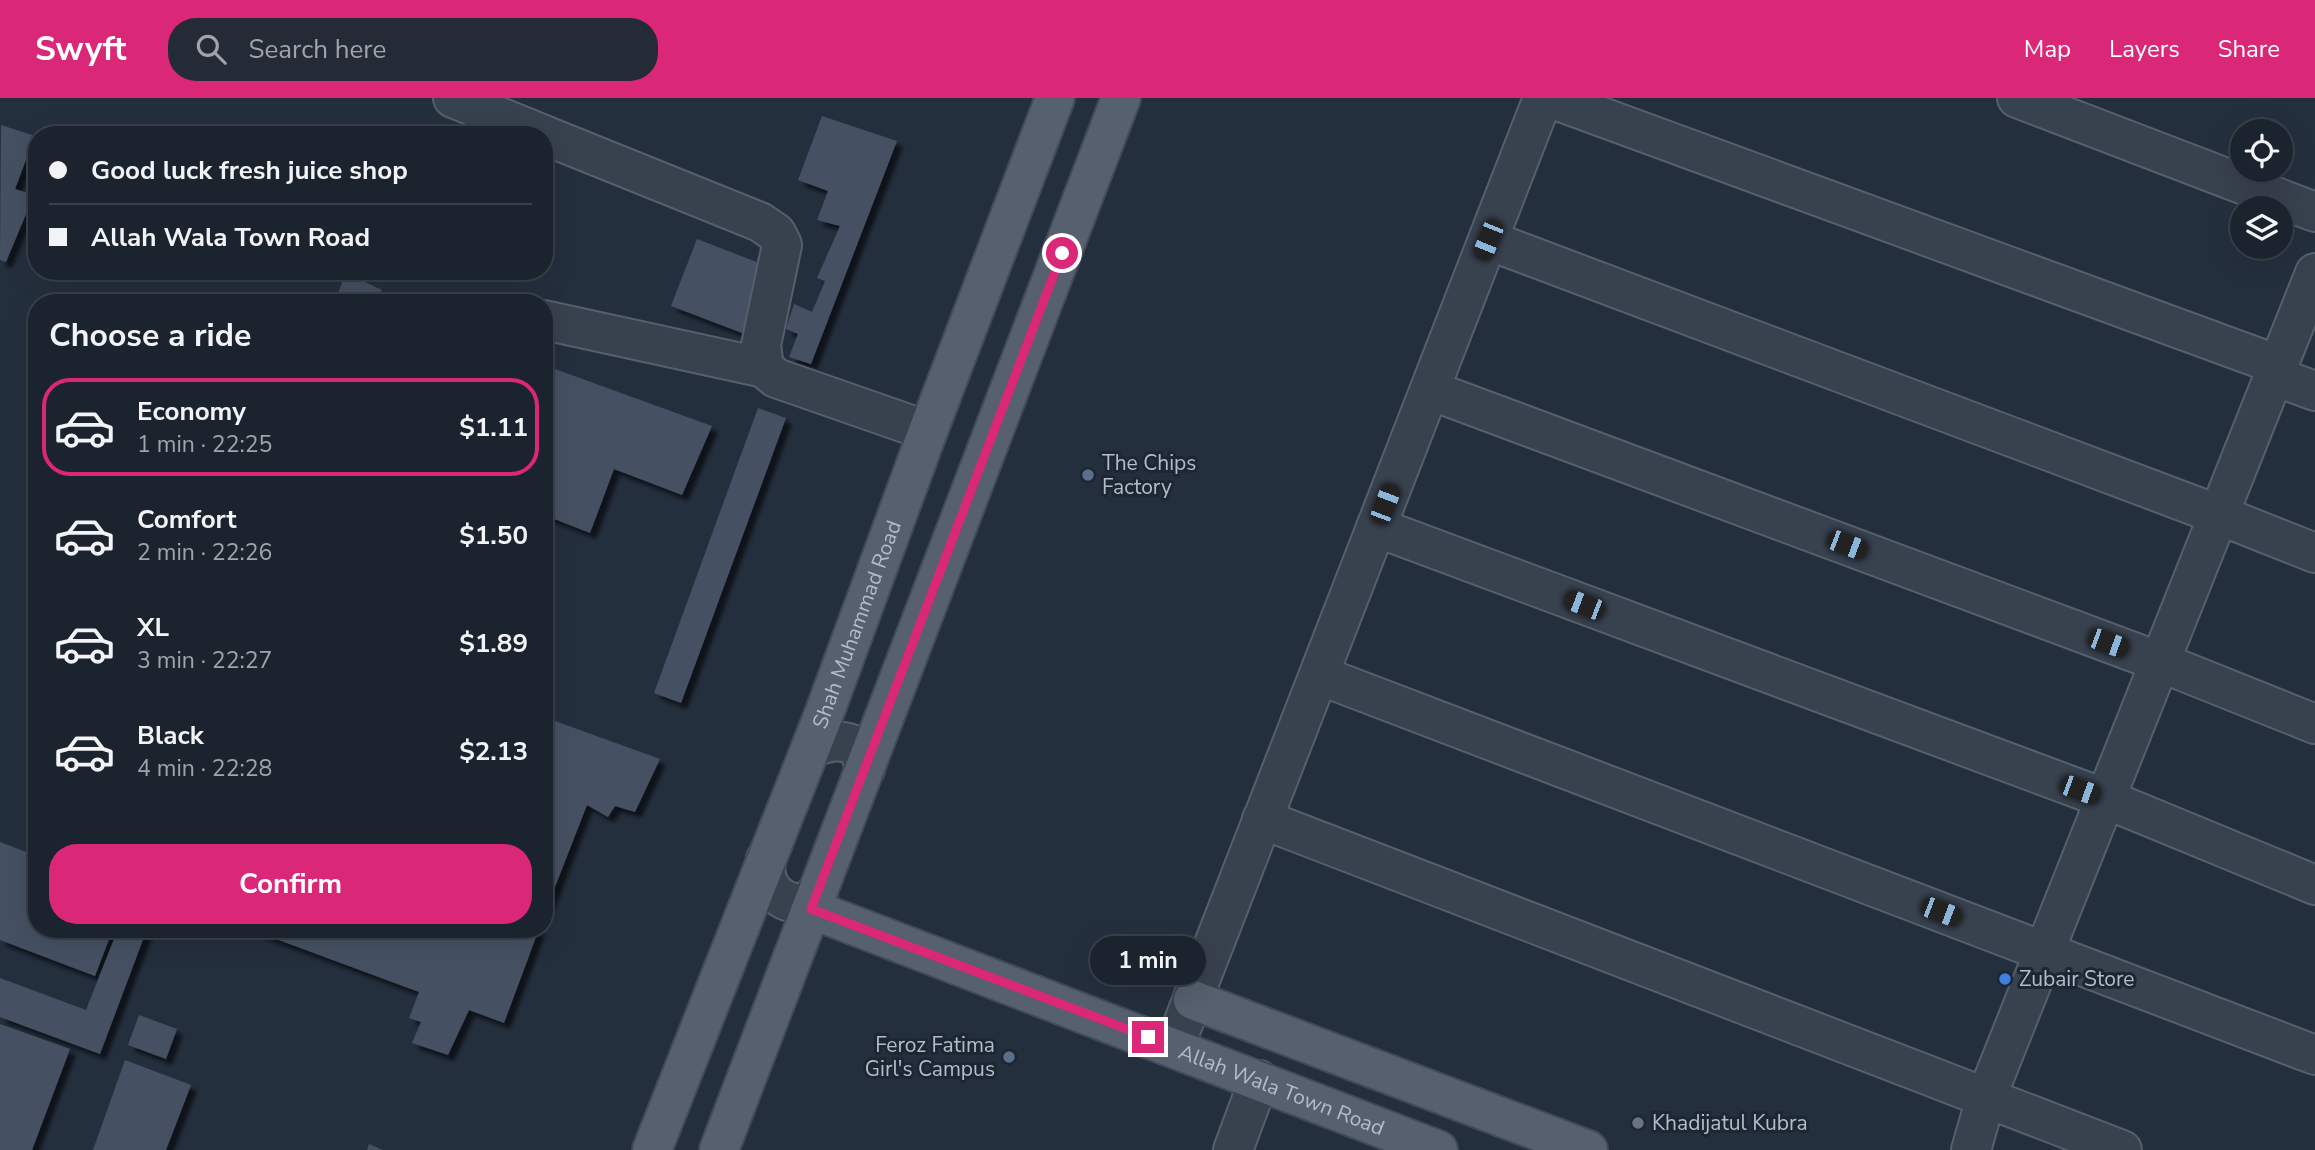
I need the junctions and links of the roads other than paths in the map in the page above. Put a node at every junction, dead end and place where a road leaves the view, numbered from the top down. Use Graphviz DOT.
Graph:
graph roads {
  1 [pos="453,98"];
  2 [pos="1055,98"];
  3 [pos="1121,98"];
  4 [pos="1543,98"];
  5 [pos="1550,98"];
  6 [pos="2017,98"];
  7 [pos="522,126"];
  8 [pos="553,139"];
  9 [pos="2315,212"];
  10 [pos="1488,240"];
  11 [pos="2315,273"];
  12 [pos="553,322"];
  13 [pos="764,368"];
  14 [pos="2276,370"];
  15 [pos="1430,390"];
  16 [pos="2315,391"];
  17 [pos="928,432"];
  18 [pos="2219,515"];
  19 [pos="1376,527"];
  20 [pos="2315,553"];
  21 [pos="2160,662"];
  22 [pos="1319,675"];
  23 [pos="2315,724"];
  24 [pos="811,748"];
  25 [pos="865,769"];
  26 [pos="2106,799"];
  27 [pos="1262,819"];
  28 [pos="766,859"];
  29 [pos="2315,885"];
  30 [pos="815,901"];
  31 [pos="2045,951"];
  32 [pos="1193,1000"];
  33 [pos="1174,1047"];
  34 [pos="2315,1055"];
  35 [pos="1259,1080"];
  36 [pos="1986,1098"];
  37 [pos="652,1150"];
  38 [pos="719,1150"];
  39 [pos="1233,1150"];
  40 [pos="1438,1150"];
  41 [pos="1588,1150"];
  42 [pos="1971,1150"];
  43 [pos="2122,1150"];
  1 -- 7 [label="street"];
  2 -- 17 [label="main road, Shah Muhammad Road"];
  3 -- 25 [label="main road"];
  4 -- 10 [label="street"];
  5 -- 14 [label="street"];
  6 -- 9 [label="street"];
  8 -- 13 [label="street"];
  10 -- 15 [label="street"];
  10 -- 18 [label="street"];
  11 -- 14 [label="street"];
  12 -- 13 [label="street"];
  13 -- 17 [label="street"];
  14 -- 16 [label="street"];
  14 -- 18 [label="street"];
  15 -- 19 [label="street"];
  15 -- 21 [label="street"];
  17 -- 24 [label="main road, Shah Muhammad Road"];
  18 -- 20 [label="street"];
  18 -- 21 [label="street"];
  19 -- 22 [label="street"];
  19 -- 26 [label="street"];
  21 -- 23 [label="street"];
  21 -- 26 [label="street"];
  22 -- 27 [label="street"];
  22 -- 31 [label="street"];
  24 -- 25 [label="street"];
  24 -- 28 [label="main road, Shah Muhammad Road"];
  25 -- 30 [label="main road"];
  26 -- 29 [label="street"];
  26 -- 31 [label="street"];
  27 -- 32 [label="street"];
  27 -- 36 [label="street"];
  28 -- 30 [label="street"];
  28 -- 37 [label="main road, Shah Muhammad Road"];
  30 -- 33 [label="main road, Allah Wala Town Road"];
  30 -- 38 [label="main road"];
  31 -- 34 [label="street"];
  31 -- 36 [label="street"];
  32 -- 33 [label="street"];
  32 -- 41 [label="main road"];
  33 -- 35 [label="main road, Allah Wala Town Road"];
  35 -- 39 [label="street"];
  35 -- 40 [label="main road, Allah Wala Town Road"];
  36 -- 42 [label="street"];
  36 -- 43 [label="street"];
}
